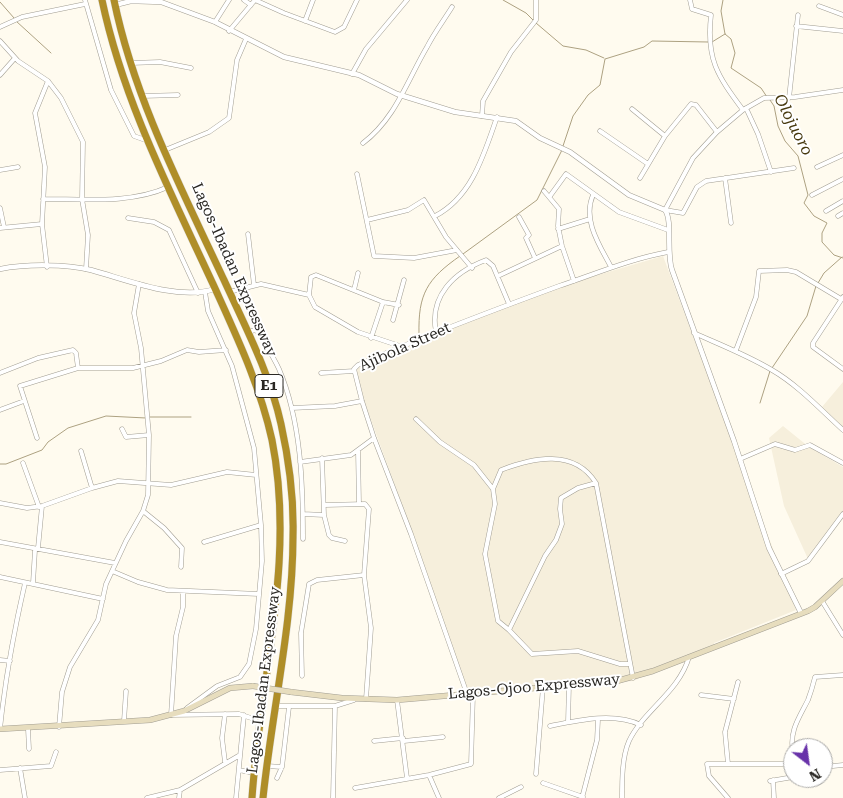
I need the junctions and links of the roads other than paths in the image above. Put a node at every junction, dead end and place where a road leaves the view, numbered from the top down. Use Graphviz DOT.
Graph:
graph roads {
  1 [pos="102,0"];
  2 [pos="229,0"];
  3 [pos="244,0"];
  4 [pos="255,0"];
  5 [pos="313,0"];
  6 [pos="357,0"];
  7 [pos="407,0"];
  8 [pos="536,0"];
  9 [pos="690,0"];
  10 [pos="85,2"];
  11 [pos="114,2"];
  12 [pos="251,5"];
  13 [pos="819,6"];
  14 [pos="452,7"];
  15 [pos="798,15"];
  16 [pos="843,15"];
  17 [pos="305,21"];
  18 [pos="215,22"];
  19 [pos="796,26"];
  20 [pos="0,27"];
  21 [pos="229,31"];
  22 [pos="843,31"];
  23 [pos="246,39"];
  24 [pos="0,41"];
  25 [pos="15,58"];
  26 [pos="131,63"];
  27 [pos="191,68"];
  28 [pos="352,74"];
  29 [pos="0,75"];
  30 [pos="48,81"];
  31 [pos="843,90"];
  32 [pos="178,95"];
  33 [pos="402,95"];
  34 [pos="142,96"];
  35 [pos="789,98"];
  36 [pos="744,109"];
  37 [pos="632,110"];
  38 [pos="482,116"];
  39 [pos="497,117"];
  40 [pos="600,131"];
  41 [pos="717,132"];
  42 [pos="665,136"];
  43 [pos="148,141"];
  44 [pos="363,143"];
  45 [pos="165,150"];
  46 [pos="843,155"];
  47 [pos="648,164"];
  48 [pos="18,167"];
  49 [pos="817,167"];
  50 [pos="794,168"];
  51 [pos="0,170"];
  52 [pos="771,172"];
  53 [pos="356,174"];
  54 [pos="640,178"];
  55 [pos="725,178"];
  56 [pos="843,179"];
  57 [pos="168,187"];
  58 [pos="544,191"];
  59 [pos="593,195"];
  60 [pos="812,195"];
  61 [pos="550,196"];
  62 [pos="43,199"];
  63 [pos="82,199"];
  64 [pos="843,201"];
  65 [pos="0,208"];
  66 [pos="665,210"];
  67 [pos="826,211"];
  68 [pos="843,213"];
  69 [pos="435,216"];
  70 [pos="838,216"];
  71 [pos="519,217"];
  72 [pos="128,218"];
  73 [pos="590,219"];
  74 [pos="367,220"];
  75 [pos="731,223"];
  76 [pos="42,224"];
  77 [pos="2,228"];
  78 [pos="558,229"];
  79 [pos="668,230"];
  80 [pos="248,234"];
  81 [pos="562,246"];
  82 [pos="457,250"];
  83 [pos="668,252"];
  84 [pos="534,258"];
  85 [pos="47,267"];
  86 [pos="472,268"];
  87 [pos="611,268"];
  88 [pos="0,269"];
  89 [pos="86,269"];
  90 [pos="358,273"];
  91 [pos="498,276"];
  92 [pos="404,280"];
  93 [pos="574,281"];
  94 [pos="139,284"];
  95 [pos="254,285"];
  96 [pos="215,289"];
  97 [pos="354,290"];
  98 [pos="205,292"];
  99 [pos="230,292"];
  100 [pos="198,293"];
  101 [pos="309,295"];
  102 [pos="842,298"];
  103 [pos="383,302"];
  104 [pos="509,304"];
  105 [pos="398,305"];
  106 [pos="394,320"];
  107 [pos="248,332"];
  108 [pos="436,332"];
  109 [pos="694,334"];
  110 [pos="371,338"];
  111 [pos="401,346"];
  112 [pos="226,350"];
  113 [pos="736,350"];
  114 [pos="141,367"];
  115 [pos="78,368"];
  116 [pos="843,369"];
  117 [pos="354,371"];
  118 [pos="0,373"];
  119 [pos="321,373"];
  120 [pos="24,400"];
  121 [pos="362,401"];
  122 [pos="292,408"];
  123 [pos="0,410"];
  124 [pos="416,419"];
  125 [pos="122,429"];
  126 [pos="843,430"];
  127 [pos="149,436"];
  128 [pos="37,438"];
  129 [pos="374,438"];
  130 [pos="81,451"];
  131 [pos="358,451"];
  132 [pos="322,458"];
  133 [pos="740,459"];
  134 [pos="300,462"];
  135 [pos="23,463"];
  136 [pos="843,464"];
  137 [pos="256,475"];
  138 [pos="596,482"];
  139 [pos="150,484"];
  140 [pos="92,488"];
  141 [pos="493,489"];
  142 [pos="0,503"];
  143 [pos="325,504"];
  144 [pos="359,504"];
  145 [pos="41,506"];
  146 [pos="143,511"];
  147 [pos="303,514"];
  148 [pos="843,514"];
  149 [pos="324,515"];
  150 [pos="261,525"];
  151 [pos="303,539"];
  152 [pos="346,541"];
  153 [pos="0,542"];
  154 [pos="204,542"];
  155 [pos="37,549"];
  156 [pos="115,563"];
  157 [pos="180,567"];
  158 [pos="112,571"];
  159 [pos="781,574"];
  160 [pos="364,575"];
  161 [pos="0,577"];
  162 [pos="843,581"];
  163 [pos="25,583"];
  164 [pos="33,583"];
  165 [pos="183,591"];
  166 [pos="259,594"];
  167 [pos="103,599"];
  168 [pos="822,601"];
  169 [pos="801,613"];
  170 [pos="510,630"];
  171 [pos="843,634"];
  172 [pos="690,655"];
  173 [pos="0,660"];
  174 [pos="10,661"];
  175 [pos="630,664"];
  176 [pos="843,675"];
  177 [pos="302,676"];
  178 [pos="632,678"];
  179 [pos="738,682"];
  180 [pos="569,685"];
  181 [pos="543,687"];
  182 [pos="126,691"];
  183 [pos="470,694"];
  184 [pos="701,695"];
  185 [pos="2,696"];
  186 [pos="357,698"];
  187 [pos="366,699"];
  188 [pos="734,699"];
  189 [pos="397,700"];
  190 [pos="274,706"];
  191 [pos="335,706"];
  192 [pos="289,707"];
  193 [pos="184,711"];
  194 [pos="225,714"];
  195 [pos="171,715"];
  196 [pos="244,715"];
  197 [pos="598,720"];
  198 [pos="124,721"];
  199 [pos="260,721"];
  200 [pos="568,722"];
  201 [pos="641,725"];
  202 [pos="550,726"];
  203 [pos="59,727"];
  204 [pos="28,729"];
  205 [pos="0,730"];
  206 [pos="442,737"];
  207 [pos="792,738"];
  208 [pos="403,740"];
  209 [pos="374,741"];
  210 [pos="30,750"];
  211 [pos="56,752"];
  212 [pos="240,755"];
  213 [pos="225,762"];
  214 [pos="728,764"];
  215 [pos="783,764"];
  216 [pos="266,766"];
  217 [pos="282,767"];
  218 [pos="20,768"];
  219 [pos="0,770"];
  220 [pos="239,770"];
  221 [pos="254,773"];
  222 [pos="536,774"];
  223 [pos="429,775"];
  224 [pos="278,778"];
  225 [pos="407,778"];
  226 [pos="783,779"];
  227 [pos="544,783"];
  228 [pos="521,787"];
  229 [pos="355,788"];
  230 [pos="180,790"];
  231 [pos="25,798"];
  232 [pos="147,798"];
  233 [pos="179,798"];
  234 [pos="236,798"];
  235 [pos="252,798"];
  236 [pos="264,798"];
  237 [pos="333,798"];
  238 [pos="439,798"];
  239 [pos="499,798"];
  240 [pos="583,798"];
  241 [pos="622,798"];
  242 [pos="728,798"];
  243 [pos="774,798"];
  1 -- 43 [label="highway, Lagos-Ibadan Expressway / E1"];
  2 -- 18 [label="street"];
  3 -- 12 [label="street"];
  4 -- 12 [label="street"];
  4 -- 17 [label="street"];
  5 -- 17 [label="street"];
  6 -- 17 [label="street"];
  7 -- 28 [label="street"];
  8 -- 38 [label="street"];
  9 -- 36 [label="street"];
  10 -- 20 [label="street"];
  10 -- 43 [label="street"];
  11 -- 18 [label="street"];
  11 -- 26 [label="highway, Lagos-Ibadan Expressway / E1"];
  12 -- 21 [label="street"];
  13 -- 16 [label="street"];
  14 -- 33 [label="street"];
  15 -- 19 [label="street"];
  18 -- 21 [label="street"];
  19 -- 22 [label="street"];
  19 -- 35 [label="street"];
  21 -- 23 [label="street"];
  23 -- 28 [label="street"];
  23 -- 45 [label="street"];
  24 -- 25 [label="street"];
  25 -- 29 [label="street"];
  25 -- 30 [label="street"];
  26 -- 27 [label="street"];
  26 -- 34 [label="highway, Lagos-Ibadan Expressway / E1"];
  28 -- 33 [label="street"];
  30 -- 62 [label="street"];
  30 -- 63 [label="street"];
  31 -- 35 [label="street"];
  32 -- 34 [label="street"];
  33 -- 38 [label="street"];
  33 -- 44 [label="street"];
  34 -- 45 [label="highway, Lagos-Ibadan Expressway / E1"];
  35 -- 36 [label="street"];
  36 -- 41 [label="street"];
  36 -- 52 [label="street"];
  37 -- 42 [label="street"];
  38 -- 39 [label="street"];
  39 -- 66 [label="street"];
  39 -- 69 [label="street"];
  40 -- 47 [label="street"];
  41 -- 42 [label="street"];
  41 -- 66 [label="street"];
  42 -- 47 [label="street"];
  43 -- 57 [label="highway, Lagos-Ibadan Expressway / E1"];
  45 -- 99 [label="highway, Lagos-Ibadan Expressway / E1"];
  46 -- 49 [label="street"];
  47 -- 54 [label="street"];
  48 -- 51 [label="street"];
  50 -- 52 [label="street"];
  52 -- 55 [label="street"];
  53 -- 74 [label="street"];
  55 -- 66 [label="street"];
  55 -- 75 [label="street"];
  56 -- 60 [label="street"];
  57 -- 63 [label="street"];
  57 -- 96 [label="highway, Lagos-Ibadan Expressway / E1"];
  58 -- 61 [label="street"];
  59 -- 61 [label="street"];
  59 -- 73 [label="street"];
  59 -- 79 [label="street"];
  61 -- 78 [label="street"];
  62 -- 63 [label="street"];
  62 -- 76 [label="street"];
  63 -- 89 [label="street"];
  64 -- 67 [label="street"];
  65 -- 77 [label="street"];
  66 -- 79 [label="street"];
  68 -- 70 [label="street"];
  69 -- 74 [label="street"];
  69 -- 82 [label="street"];
  71 -- 84 [label="street"];
  72 -- 100 [label="street"];
  73 -- 78 [label="street"];
  73 -- 87 [label="street"];
  74 -- 82 [label="street"];
  76 -- 77 [label="street"];
  76 -- 85 [label="street"];
  78 -- 81 [label="street"];
  79 -- 83 [label="street"];
  80 -- 95 [label="street"];
  81 -- 84 [label="street"];
  81 -- 93 [label="street"];
  82 -- 86 [label="street"];
  83 -- 87 [label="street, Ajibola Street"];
  83 -- 109 [label="street"];
  84 -- 91 [label="street"];
  85 -- 88 [label="street"];
  85 -- 89 [label="street"];
  86 -- 91 [label="street"];
  86 -- 108 [label="street"];
  87 -- 93 [label="street, Ajibola Street"];
  89 -- 94 [label="street"];
  90 -- 97 [label="street"];
  91 -- 104 [label="street"];
  92 -- 105 [label="street"];
  93 -- 104 [label="street, Ajibola Street"];
  94 -- 100 [label="street"];
  94 -- 114 [label="street"];
  95 -- 99 [label="street"];
  95 -- 101 [label="street"];
  96 -- 98 [label="street"];
  96 -- 199 [label="highway, Lagos-Ibadan Expressway / E1"];
  97 -- 101 [label="street"];
  97 -- 103 [label="street"];
  98 -- 100 [label="street"];
  98 -- 112 [label="street"];
  99 -- 107 [label="highway, Lagos-Ibadan Expressway / E1"];
  101 -- 110 [label="street"];
  102 -- 113 [label="street"];
  102 -- 116 [label="street"];
  103 -- 105 [label="street"];
  103 -- 110 [label="street"];
  104 -- 108 [label="street, Ajibola Street"];
  105 -- 106 [label="street"];
  107 -- 122 [label="street"];
  107 -- 190 [label="highway, Lagos-Ibadan Expressway / E1"];
  108 -- 111 [label="street, Ajibola Street"];
  109 -- 113 [label="street"];
  109 -- 133 [label="street"];
  110 -- 111 [label="street"];
  111 -- 117 [label="street, Ajibola Street"];
  112 -- 114 [label="street"];
  112 -- 137 [label="street"];
  113 -- 126 [label="street"];
  114 -- 115 [label="street"];
  114 -- 127 [label="street"];
  115 -- 118 [label="street"];
  115 -- 120 [label="street"];
  117 -- 119 [label="street"];
  117 -- 121 [label="street, Ajibola Street"];
  120 -- 123 [label="street"];
  120 -- 128 [label="street"];
  121 -- 122 [label="street"];
  121 -- 129 [label="street, Ajibola Street"];
  122 -- 134 [label="street"];
  124 -- 141 [label="street"];
  125 -- 127 [label="street"];
  127 -- 139 [label="street"];
  129 -- 131 [label="street"];
  129 -- 183 [label="street, Ajibola Street"];
  130 -- 140 [label="street"];
  131 -- 132 [label="street"];
  131 -- 144 [label="street"];
  132 -- 134 [label="street"];
  132 -- 143 [label="street"];
  133 -- 136 [label="street"];
  133 -- 159 [label="street"];
  134 -- 147 [label="street"];
  135 -- 145 [label="street"];
  137 -- 139 [label="street"];
  137 -- 150 [label="street"];
  138 -- 141 [label="street"];
  138 -- 170 [label="street"];
  138 -- 175 [label="street"];
  139 -- 140 [label="street"];
  139 -- 146 [label="street"];
  140 -- 145 [label="street"];
  141 -- 170 [label="street"];
  142 -- 145 [label="street"];
  143 -- 144 [label="street"];
  143 -- 149 [label="street"];
  144 -- 160 [label="street"];
  145 -- 155 [label="street"];
  146 -- 156 [label="street"];
  146 -- 157 [label="street"];
  147 -- 149 [label="street"];
  147 -- 151 [label="street"];
  148 -- 159 [label="street"];
  149 -- 152 [label="street"];
  150 -- 154 [label="street"];
  150 -- 166 [label="street"];
  153 -- 155 [label="street"];
  155 -- 156 [label="street"];
  155 -- 164 [label="street"];
  156 -- 158 [label="street"];
  158 -- 165 [label="street"];
  158 -- 167 [label="street"];
  159 -- 169 [label="street"];
  160 -- 177 [label="street"];
  160 -- 187 [label="street"];
  161 -- 163 [label="street"];
  162 -- 168 [label="main road, Lagos-Ojoo Expressway"];
  163 -- 164 [label="street"];
  163 -- 174 [label="street"];
  164 -- 167 [label="street"];
  165 -- 166 [label="street"];
  165 -- 195 [label="street"];
  166 -- 193 [label="street"];
  167 -- 203 [label="street"];
  168 -- 169 [label="main road, Lagos-Ojoo Expressway"];
  168 -- 171 [label="street"];
  169 -- 172 [label="main road, Lagos-Ojoo Expressway"];
  170 -- 175 [label="street"];
  172 -- 178 [label="main road, Lagos-Ojoo Expressway"];
  172 -- 201 [label="street"];
  173 -- 174 [label="street"];
  174 -- 185 [label="street"];
  175 -- 178 [label="street"];
  176 -- 207 [label="street"];
  178 -- 180 [label="main road, Lagos-Ojoo Expressway"];
  179 -- 188 [label="street"];
  180 -- 181 [label="main road, Lagos-Ojoo Expressway"];
  180 -- 200 [label="street"];
  181 -- 183 [label="main road, Lagos-Ojoo Expressway"];
  181 -- 222 [label="street"];
  182 -- 198 [label="street"];
  183 -- 189 [label="main road, Lagos-Ojoo Expressway"];
  183 -- 223 [label="street"];
  184 -- 188 [label="street"];
  185 -- 205 [label="street"];
  186 -- 187 [label="main road, Lagos-Ojoo Expressway"];
  186 -- 191 [label="street"];
  186 -- 193 [label="main road, Lagos-Ojoo Expressway, bridge"];
  187 -- 189 [label="main road, Lagos-Ojoo Expressway"];
  188 -- 214 [label="street"];
  189 -- 208 [label="street"];
  190 -- 192 [label="street"];
  190 -- 216 [label="highway, Lagos-Ibadan Expressway / E1"];
  191 -- 192 [label="street"];
  191 -- 237 [label="street"];
  192 -- 217 [label="street"];
  193 -- 195 [label="main road, Lagos-Ojoo Expressway"];
  194 -- 195 [label="street"];
  194 -- 196 [label="street"];
  194 -- 213 [label="street"];
  195 -- 198 [label="main road, Lagos-Ojoo Expressway"];
  196 -- 199 [label="street"];
  196 -- 212 [label="street"];
  197 -- 200 [label="street"];
  197 -- 201 [label="street"];
  197 -- 240 [label="street"];
  198 -- 203 [label="main road, Lagos-Ojoo Expressway"];
  199 -- 221 [label="highway, Lagos-Ibadan Expressway / E1"];
  200 -- 202 [label="street"];
  201 -- 241 [label="street"];
  203 -- 204 [label="main road, Lagos-Ojoo Expressway"];
  204 -- 205 [label="main road, Lagos-Ojoo Expressway"];
  204 -- 210 [label="street"];
  206 -- 208 [label="street"];
  208 -- 209 [label="street"];
  208 -- 225 [label="street"];
  211 -- 218 [label="street"];
  212 -- 213 [label="street"];
  212 -- 220 [label="street"];
  213 -- 230 [label="street"];
  214 -- 215 [label="street"];
  214 -- 242 [label="street"];
  216 -- 217 [label="street"];
  216 -- 236 [label="highway, Lagos-Ibadan Expressway / E1"];
  217 -- 224 [label="street"];
  218 -- 219 [label="street"];
  218 -- 231 [label="street"];
  220 -- 221 [label="street"];
  220 -- 234 [label="street"];
  221 -- 235 [label="highway, Lagos-Ibadan Expressway / E1"];
  223 -- 225 [label="street"];
  223 -- 238 [label="street"];
  225 -- 229 [label="street"];
  226 -- 243 [label="street"];
  227 -- 240 [label="street"];
  228 -- 239 [label="street"];
  230 -- 232 [label="street"];
  230 -- 233 [label="street"];
}
